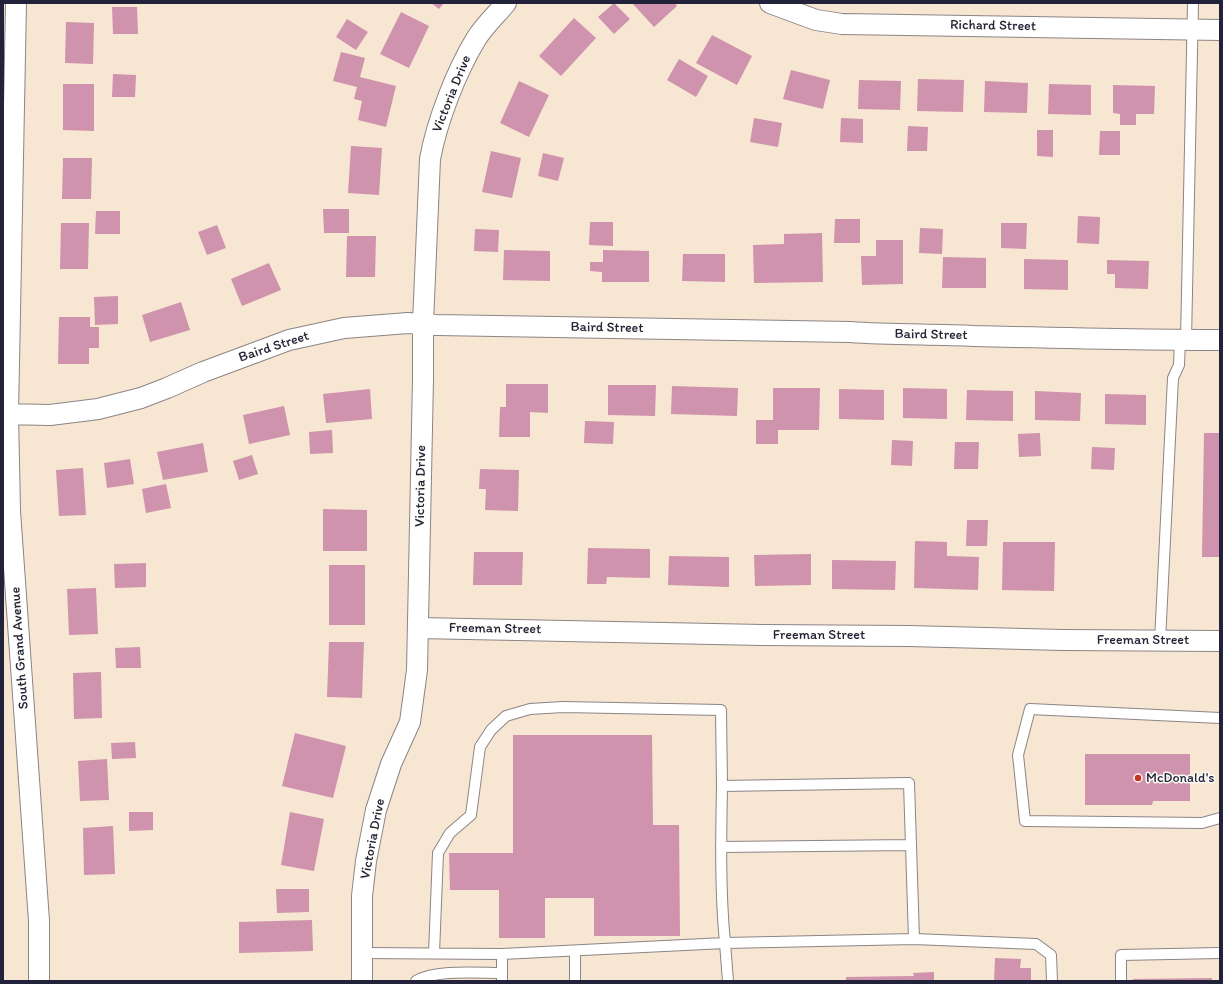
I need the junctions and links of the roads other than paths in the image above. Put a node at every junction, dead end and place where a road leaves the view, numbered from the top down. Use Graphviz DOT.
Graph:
graph roads {
  1 [pos="16,3"];
  2 [pos="506,3"];
  3 [pos="770,3"];
  4 [pos="1193,3"];
  5 [pos="1192,29"];
  6 [pos="1220,30"];
  7 [pos="423,324"];
  8 [pos="1183,340"];
  9 [pos="1220,340"];
  10 [pos="6,414"];
  11 [pos="418,628"];
  12 [pos="1160,641"];
  13 [pos="1220,641"];
  14 [pos="1220,718"];
  15 [pos="722,786"];
  16 [pos="1220,818"];
  17 [pos="911,845"];
  18 [pos="721,847"];
  19 [pos="914,939"];
  20 [pos="725,943"];
  21 [pos="575,951"];
  22 [pos="362,953"];
  23 [pos="434,953"];
  24 [pos="1220,953"];
  25 [pos="502,954"];
  26 [pos="502,977"];
  27 [pos="39,981"];
  28 [pos="362,981"];
  29 [pos="416,981"];
  30 [pos="575,981"];
  31 [pos="728,981"];
  32 [pos="1052,981"];
  33 [pos="1121,981"];
  1 -- 10 [label="street, South Grand Avenue"];
  2 -- 7 [label="street, Victoria Drive"];
  3 -- 5 [label="street, Richard Street"];
  4 -- 5 [label="lane"];
  5 -- 6 [label="street, Richard Street"];
  5 -- 8 [label="lane"];
  7 -- 8 [label="street, Baird Street"];
  7 -- 10 [label="street, Baird Street"];
  7 -- 11 [label="street, Victoria Drive"];
  8 -- 9 [label="street, Baird Street"];
  8 -- 12 [label="lane"];
  10 -- 27 [label="street, South Grand Avenue"];
  11 -- 12 [label="street, Freeman Street"];
  11 -- 22 [label="street, Victoria Drive"];
  12 -- 13 [label="street, Freeman Street"];
  14 -- 16 [label="lane"];
  15 -- 17 [label="lane"];
  15 -- 18 [label="lane"];
  15 -- 23 [label="lane"];
  17 -- 18 [label="lane"];
  17 -- 19 [label="lane"];
  18 -- 20 [label="lane"];
  19 -- 20 [label="lane"];
  19 -- 32 [label="lane"];
  20 -- 21 [label="lane"];
  20 -- 31 [label="lane"];
  21 -- 25 [label="lane"];
  21 -- 30 [label="lane"];
  22 -- 23 [label="lane"];
  22 -- 28 [label="street, Victoria Drive"];
  23 -- 25 [label="lane"];
  24 -- 33 [label="lane"];
  25 -- 26 [label="lane"];
  26 -- 29 [label="lane"];
}
